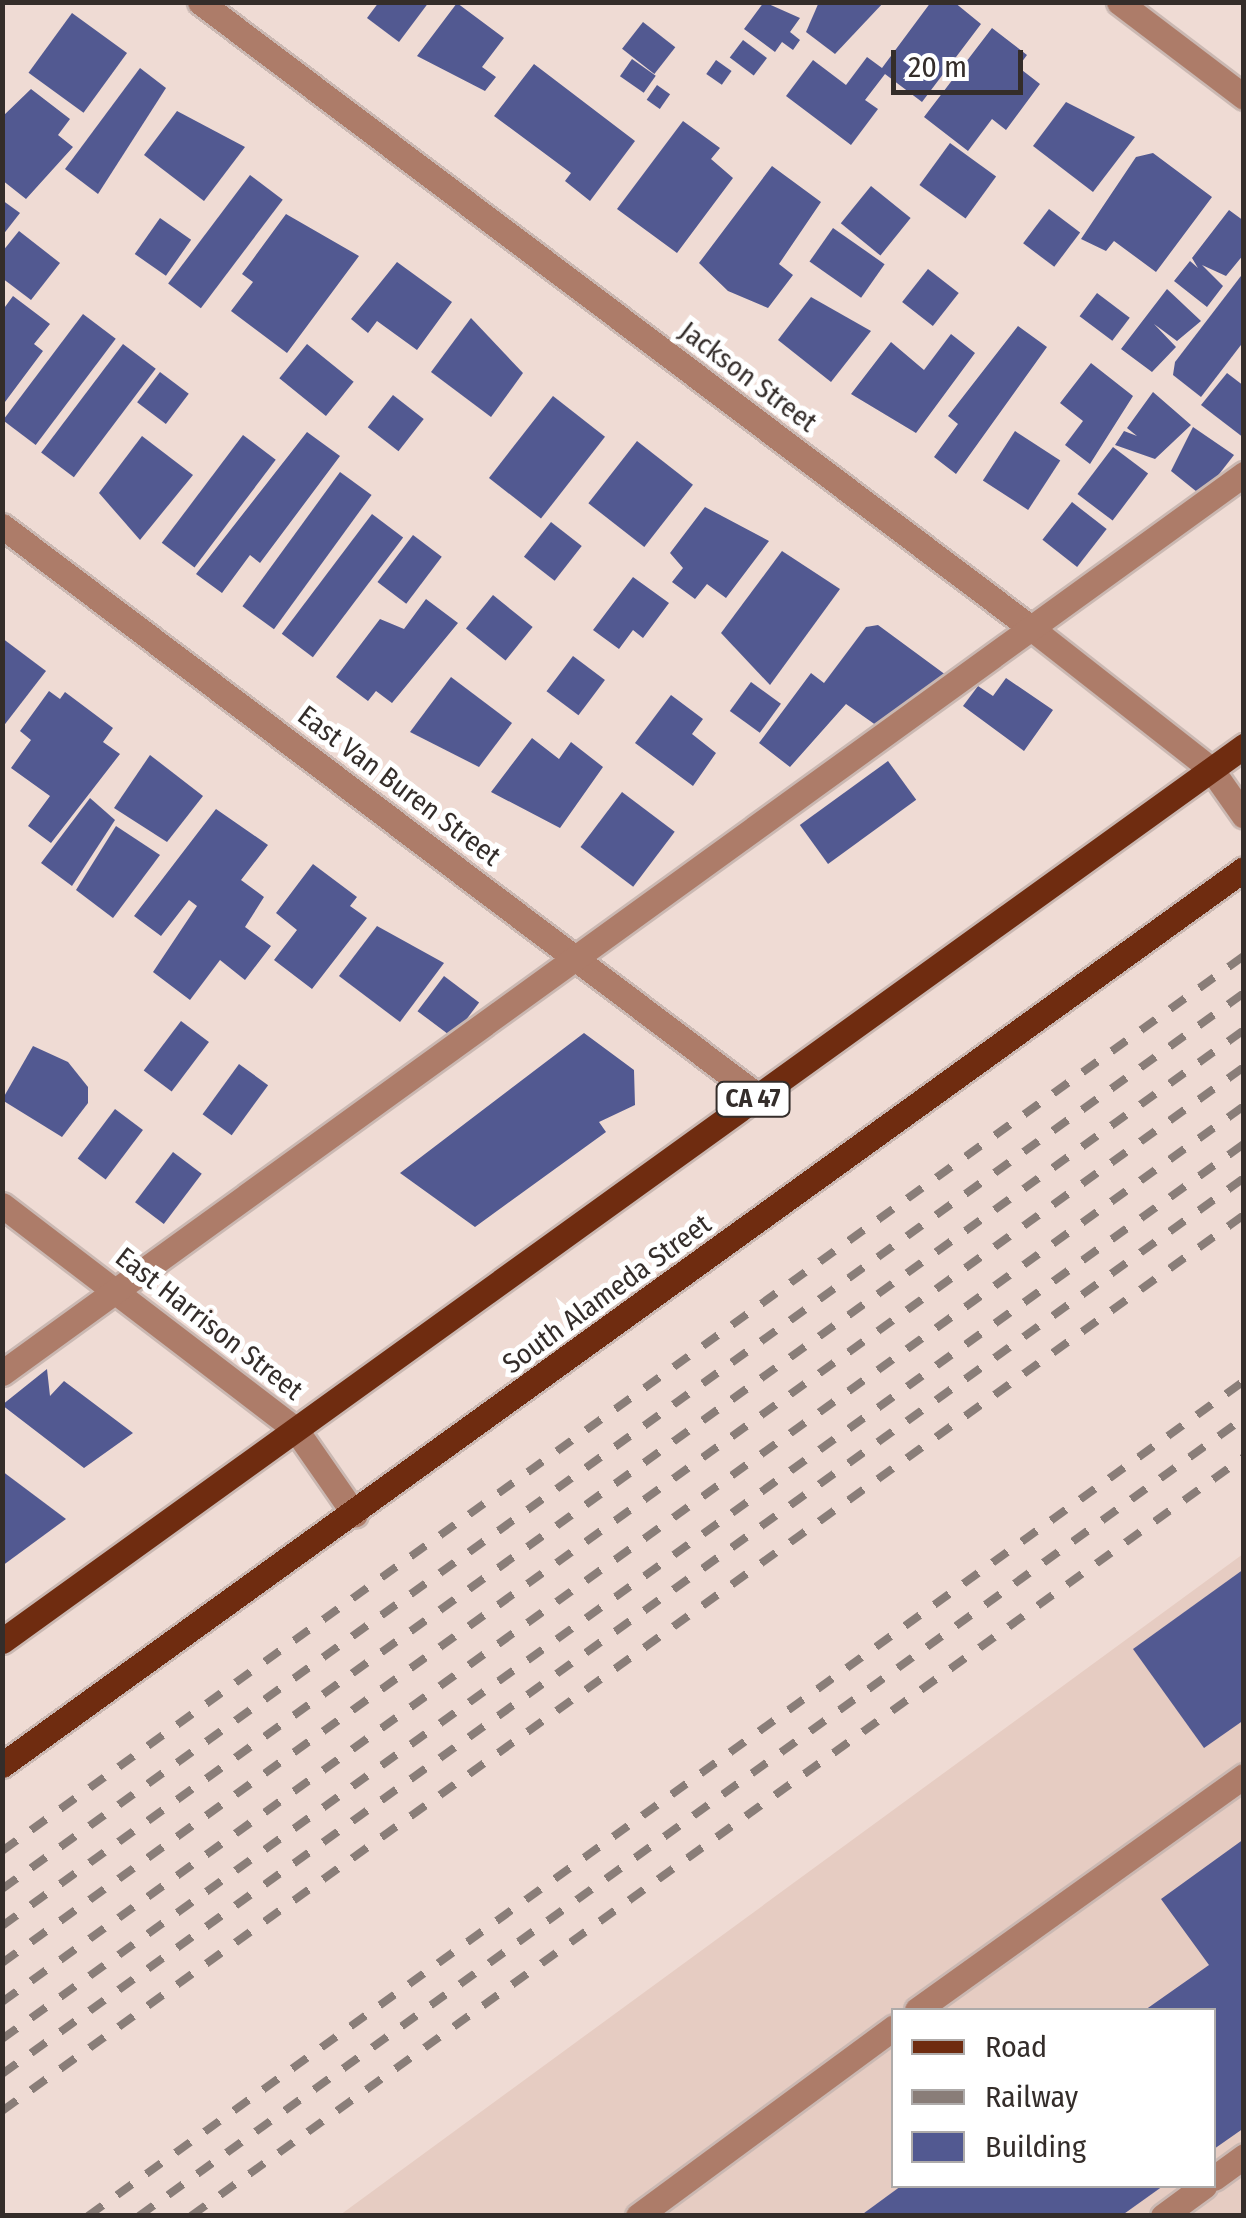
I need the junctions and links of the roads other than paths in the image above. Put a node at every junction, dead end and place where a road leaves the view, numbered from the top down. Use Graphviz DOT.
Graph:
graph roads {
  1 [pos="200,2"];
  2 [pos="1118,2"];
  3 [pos="1244,96"];
  4 [pos="1244,474"];
  5 [pos="2,526"];
  6 [pos="1031,628"];
  7 [pos="1244,746"];
  8 [pos="1211,769"];
  9 [pos="1244,816"];
  10 [pos="1244,869"];
  11 [pos="577,957"];
  12 [pos="758,1096"];
  13 [pos="2,1205"];
  14 [pos="116,1290"];
  15 [pos="2,1372"];
  16 [pos="296,1430"];
  17 [pos="354,1515"];
  18 [pos="2,1641"];
  19 [pos="2,1765"];
  20 [pos="1244,1776"];
  21 [pos="920,2008"];
  22 [pos="891,2029"];
  23 [pos="1244,2156"];
  24 [pos="1216,2177"];
  25 [pos="1201,2188"];
  26 [pos="638,2216"];
  27 [pos="1163,2216"];
  1 -- 6 [label="street, Jackson Street"];
  2 -- 3 [label="street"];
  4 -- 6 [label="street"];
  5 -- 11 [label="street, East Van Buren Street"];
  6 -- 8 [label="street, Jackson Street"];
  6 -- 11 [label="street"];
  7 -- 8 [label="main road, CA 47"];
  8 -- 9 [label="street, Jackson Street"];
  8 -- 12 [label="main road, CA 47"];
  10 -- 17 [label="main road, South Alameda Street"];
  11 -- 12 [label="street, East Van Buren Street"];
  11 -- 14 [label="street"];
  12 -- 16 [label="main road, CA 47"];
  13 -- 14 [label="street, East Harrison Street"];
  14 -- 15 [label="street"];
  14 -- 16 [label="street, East Harrison Street"];
  16 -- 17 [label="street, East Harrison Street"];
  16 -- 18 [label="main road, CA 47"];
  17 -- 19 [label="main road, South Alameda Street"];
  20 -- 21 [label="street"];
  22 -- 26 [label="street"];
  23 -- 24 [label="street"];
  25 -- 27 [label="street"];
}
